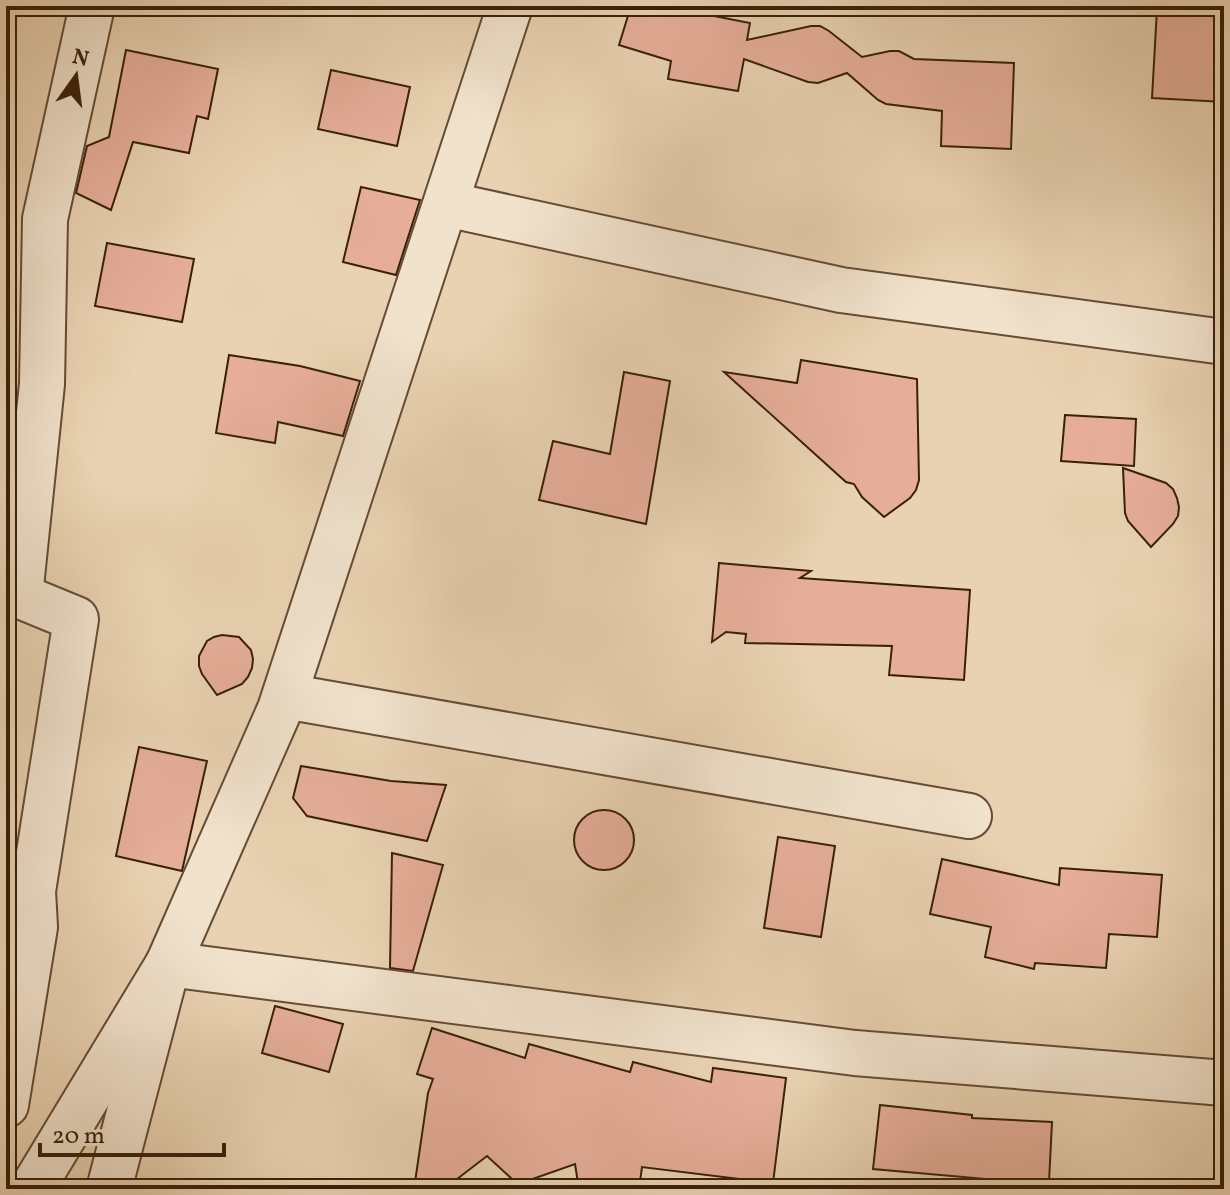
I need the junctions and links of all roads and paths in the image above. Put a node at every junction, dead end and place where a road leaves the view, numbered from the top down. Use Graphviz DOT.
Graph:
graph roads {
  1 [pos="92,6"];
  2 [pos="510,6"];
  3 [pos="446,204"];
  4 [pos="1224,342"];
  5 [pos="13,595"];
  6 [pos="285,696"];
  7 [pos="969,816"];
  8 [pos="20,924"];
  9 [pos="168,964"];
  10 [pos="1224,1083"];
  11 [pos="6,1105"];
  12 [pos="32,1189"];
  13 [pos="109,1189"];
  1 -- 5 [label="street"];
  2 -- 3 [label="street"];
  3 -- 4 [label="street"];
  3 -- 6 [label="street"];
  5 -- 8 [label="street"];
  6 -- 7 [label="street"];
  6 -- 9 [label="street"];
  8 -- 11 [label="street"];
  9 -- 10 [label="street"];
  9 -- 12 [label="street"];
  9 -- 13 [label="street"];
}
